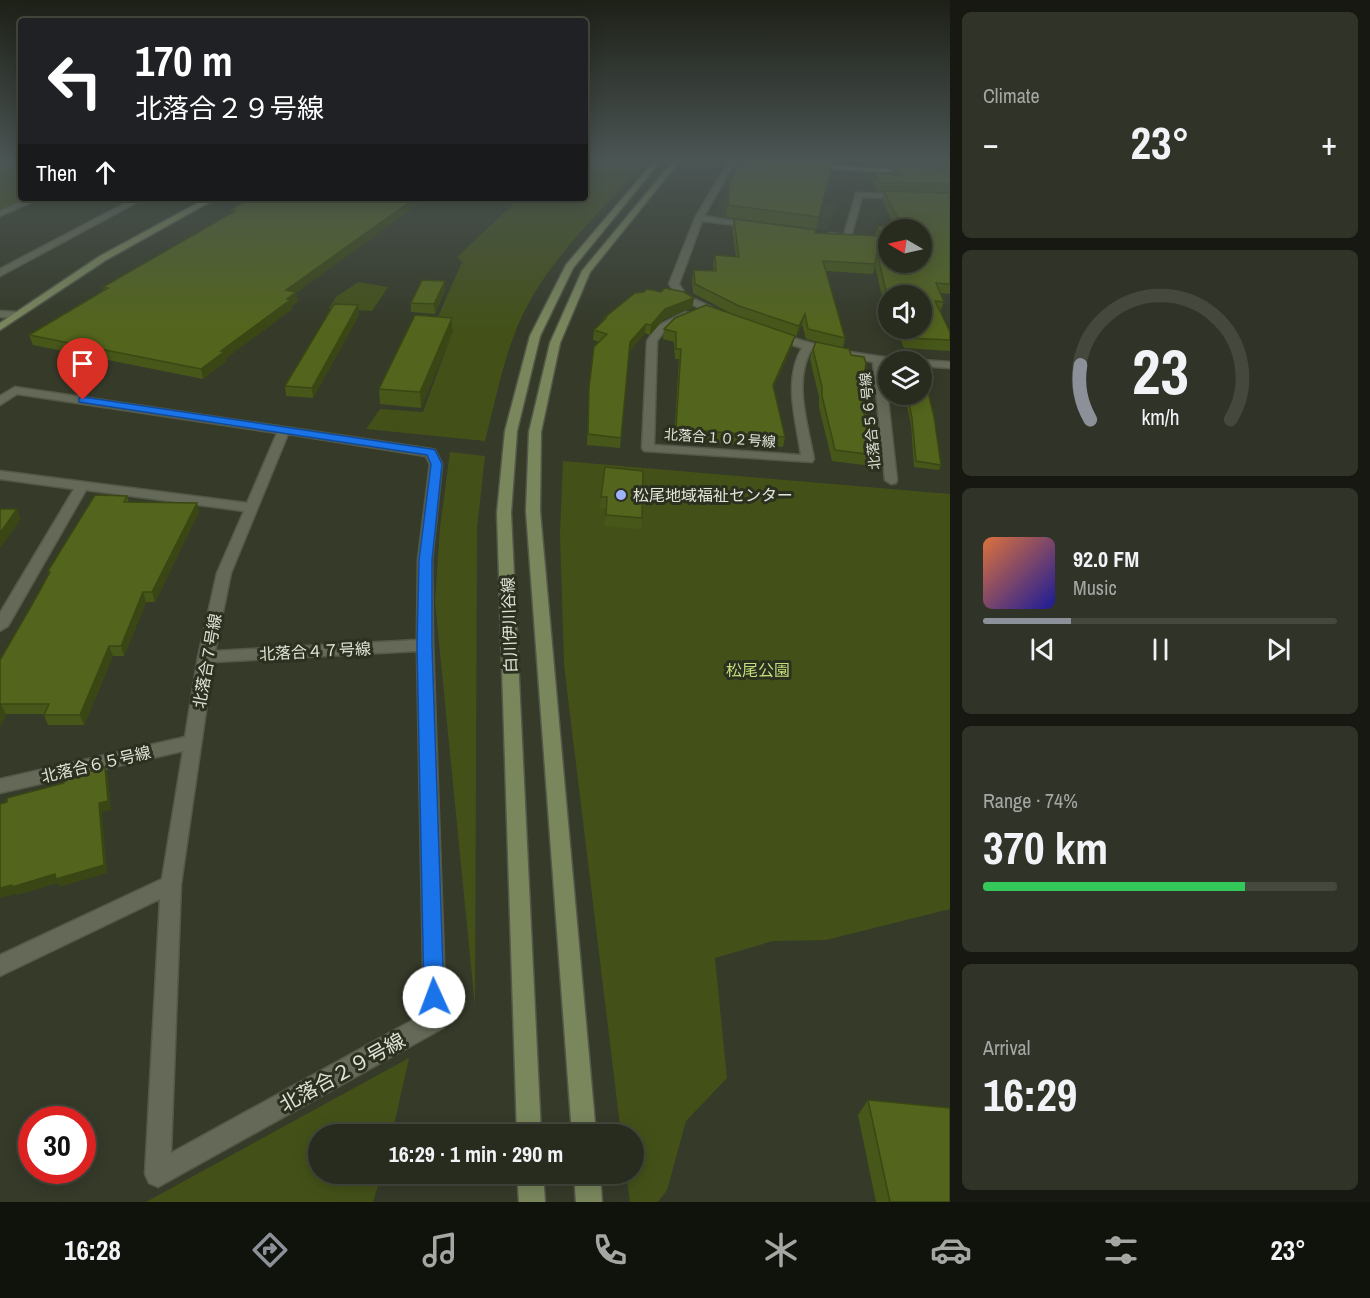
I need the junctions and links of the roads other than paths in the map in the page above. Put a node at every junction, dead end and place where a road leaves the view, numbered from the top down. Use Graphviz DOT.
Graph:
graph roads {
  1 [pos="106,215"];
  2 [pos="182,215"];
  3 [pos="612,215"];
  4 [pos="632,215"];
  5 [pos="701,215"];
  6 [pos="853,215"];
  7 [pos="699,218"];
  8 [pos="768,227"];
  9 [pos="825,235"];
  10 [pos="0,273"];
  11 [pos="705,308"];
  12 [pos="0,314"];
  13 [pos="16,315"];
  14 [pos="726,316"];
  15 [pos="0,327"];
  16 [pos="763,331"];
  17 [pos="808,347"];
  18 [pos="878,360"];
  19 [pos="932,364"];
  20 [pos="950,365"];
  21 [pos="0,402"];
  22 [pos="883,405"];
  23 [pos="284,430"];
  24 [pos="0,475"];
  25 [pos="891,480"];
  26 [pos="82,486"];
  27 [pos="252,508"];
  28 [pos="0,626"];
  29 [pos="425,645"];
  30 [pos="206,657"];
  31 [pos="192,742"];
  32 [pos="0,786"];
  33 [pos="171,884"];
  34 [pos="0,966"];
  35 [pos="529,1124"];
  36 [pos="583,1124"];
  37 [pos="530,1184"];
  38 [pos="588,1184"];
  39 [pos="531,1202"];
  40 [pos="589,1202"];
  1 -- 10 [label="street"];
  2 -- 13 [label="street"];
  3 -- 35 [label="street, 白川伊川谷線"];
  4 -- 36 [label="street, 白川伊川谷線"];
  5 -- 7 [label="street"];
  6 -- 9 [label="street"];
  7 -- 8 [label="street"];
  7 -- 11 [label="street"];
  11 -- 14 [label="street"];
  11 -- 17 [label="street, 北落合１０２号線"];
  12 -- 13 [label="street"];
  13 -- 15 [label="street"];
  16 -- 17 [label="street"];
  17 -- 18 [label="street"];
  19 -- 20 [label="street"];
  21 -- 23 [label="street"];
  22 -- 25 [label="street, 北落合５６号線"];
  23 -- 27 [label="street, 北落合７号線"];
  23 -- 29 [label="street, 北落合２９号線"];
  24 -- 26 [label="street"];
  26 -- 27 [label="street"];
  26 -- 28 [label="street"];
  27 -- 30 [label="street, 北落合７号線"];
  29 -- 30 [label="street, 北落合４７号線"];
  29 -- 33 [label="street, 北落合２９号線"];
  30 -- 31 [label="street, 北落合７号線"];
  31 -- 32 [label="street, 北落合６５号線"];
  31 -- 33 [label="street, 北落合７号線"];
  33 -- 34 [label="street"];
  37 -- 39 [label="street"];
  38 -- 40 [label="street"];
}
